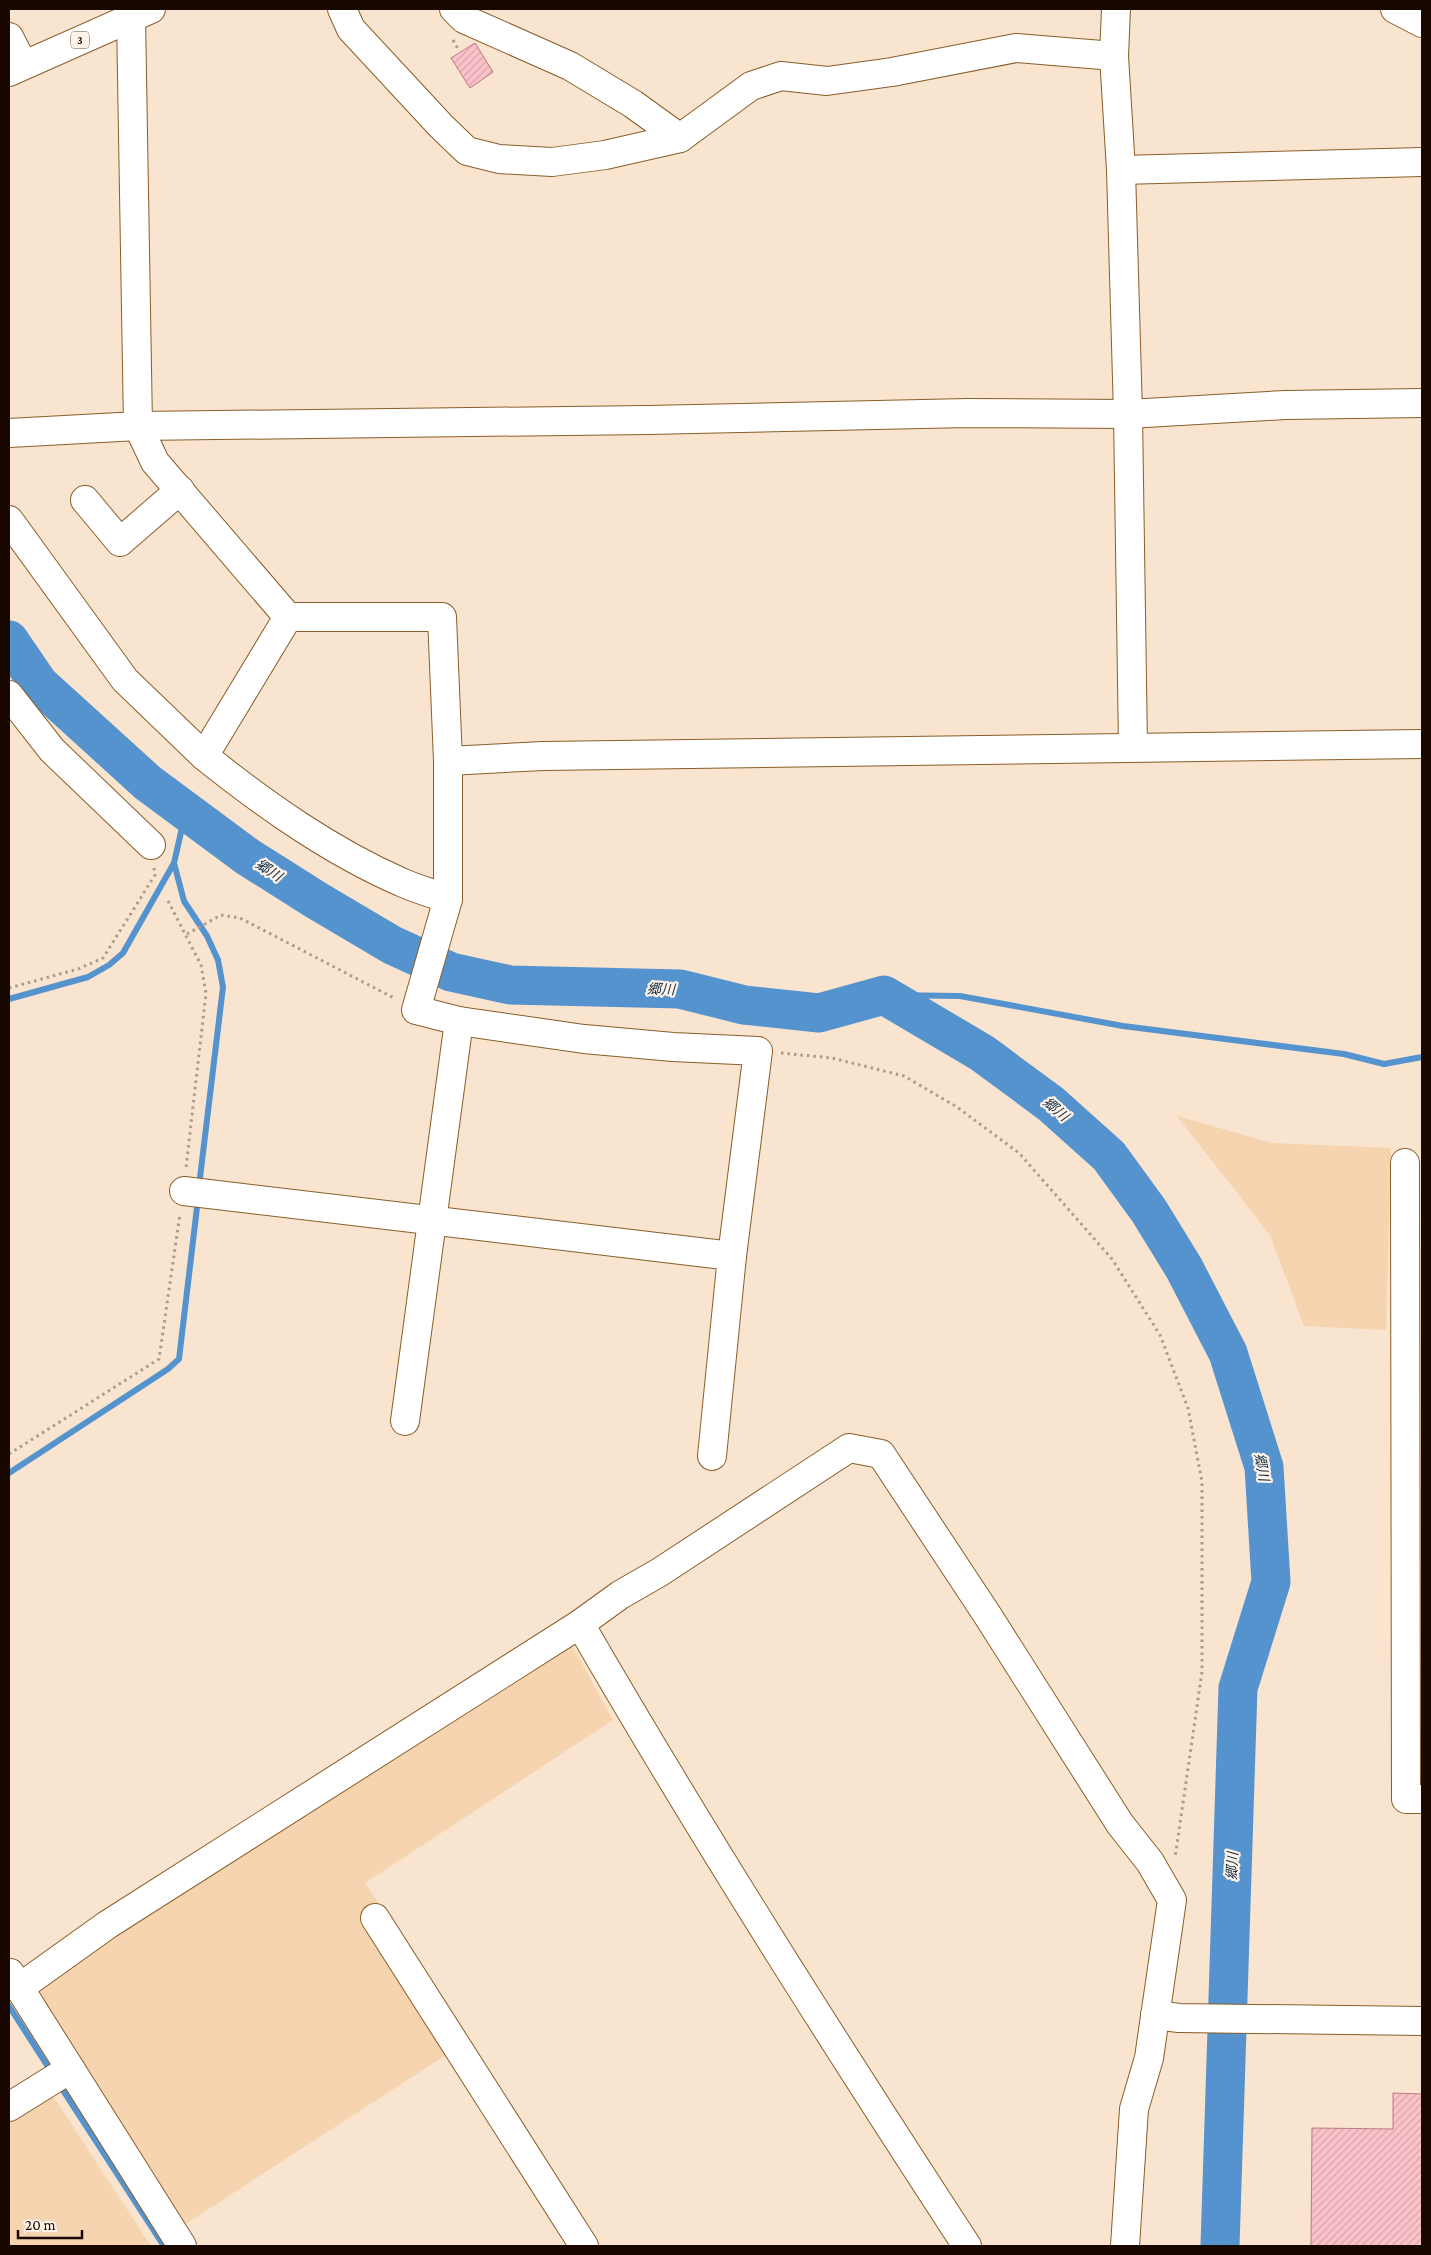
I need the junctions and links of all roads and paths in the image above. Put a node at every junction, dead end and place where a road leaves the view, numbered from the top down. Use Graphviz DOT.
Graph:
graph roads {
  1 [pos="342,9"];
  2 [pos="454,9"];
  3 [pos="1116,9"];
  4 [pos="1395,9"];
  5 [pos="141,13"];
  6 [pos="1422,23"];
  7 [pos="9,37"];
  8 [pos="1114,56"];
  9 [pos="16,68"];
  10 [pos="680,138"];
  11 [pos="1422,162"];
  12 [pos="1121,170"];
  13 [pos="1422,403"];
  14 [pos="1128,414"];
  15 [pos="138,426"];
  16 [pos="9,433"];
  17 [pos="180,490"];
  18 [pos="85,500"];
  19 [pos="9,520"];
  20 [pos="288,617"];
  21 [pos="9,695"];
  22 [pos="1422,744"];
  23 [pos="1132,746"];
  24 [pos="204,756"];
  25 [pos="448,760"];
  26 [pos="150,845"];
  27 [pos="448,898"];
  28 [pos="168,901"];
  29 [pos="187,934"];
  30 [pos="9,988"];
  31 [pos="416,1010"];
  32 [pos="460,1021"];
  33 [pos="758,1051"];
  34 [pos="1405,1163"];
  35 [pos="184,1191"];
  36 [pos="434,1222"];
  37 [pos="732,1256"];
  38 [pos="405,1421"];
  39 [pos="9,1454"];
  40 [pos="712,1456"];
  41 [pos="1414,1487"];
  42 [pos="580,1624"];
  43 [pos="1422,1799"];
  44 [pos="1170,1896"];
  45 [pos="375,1918"];
  46 [pos="14,1980"];
  47 [pos="1167,2016"];
  48 [pos="1422,2021"];
  49 [pos="70,2068"];
  50 [pos="9,2107"];
  51 [pos="182,2246"];
  52 [pos="584,2246"];
  53 [pos="967,2246"];
  54 [pos="1125,2246"];
  1 -- 10 [label="street"];
  2 -- 10 [label="street"];
  3 -- 8 [label="street"];
  4 -- 6 [label="street"];
  5 -- 9 [label="street, 3"];
  5 -- 15 [label="street"];
  7 -- 9 [label="street"];
  8 -- 10 [label="street"];
  8 -- 12 [label="street"];
  11 -- 12 [label="street"];
  12 -- 14 [label="street"];
  13 -- 14 [label="street"];
  14 -- 15 [label="street"];
  14 -- 23 [label="street"];
  15 -- 16 [label="street"];
  15 -- 17 [label="street"];
  17 -- 18 [label="street"];
  17 -- 20 [label="street"];
  19 -- 24 [label="street"];
  20 -- 24 [label="street"];
  20 -- 25 [label="street"];
  21 -- 26 [label="street"];
  22 -- 23 [label="street"];
  23 -- 25 [label="street"];
  24 -- 27 [label="street"];
  25 -- 27 [label="street"];
  26 -- 30 [label="path"];
  27 -- 31 [label="street"];
  28 -- 29 [label="path"];
  29 -- 31 [label="path"];
  29 -- 35 [label="path"];
  31 -- 32 [label="street"];
  32 -- 33 [label="street"];
  32 -- 36 [label="street"];
  33 -- 37 [label="street"];
  33 -- 44 [label="path"];
  34 -- 41 [label="street"];
  35 -- 36 [label="street"];
  35 -- 39 [label="path"];
  36 -- 37 [label="street"];
  36 -- 38 [label="street"];
  37 -- 40 [label="street"];
  41 -- 43 [label="street"];
  42 -- 44 [label="street"];
  42 -- 46 [label="street"];
  42 -- 53 [label="street"];
  44 -- 47 [label="street"];
  45 -- 52 [label="street"];
  46 -- 49 [label="street"];
  47 -- 48 [label="street"];
  47 -- 54 [label="street"];
  49 -- 50 [label="street"];
  49 -- 51 [label="street"];
}
